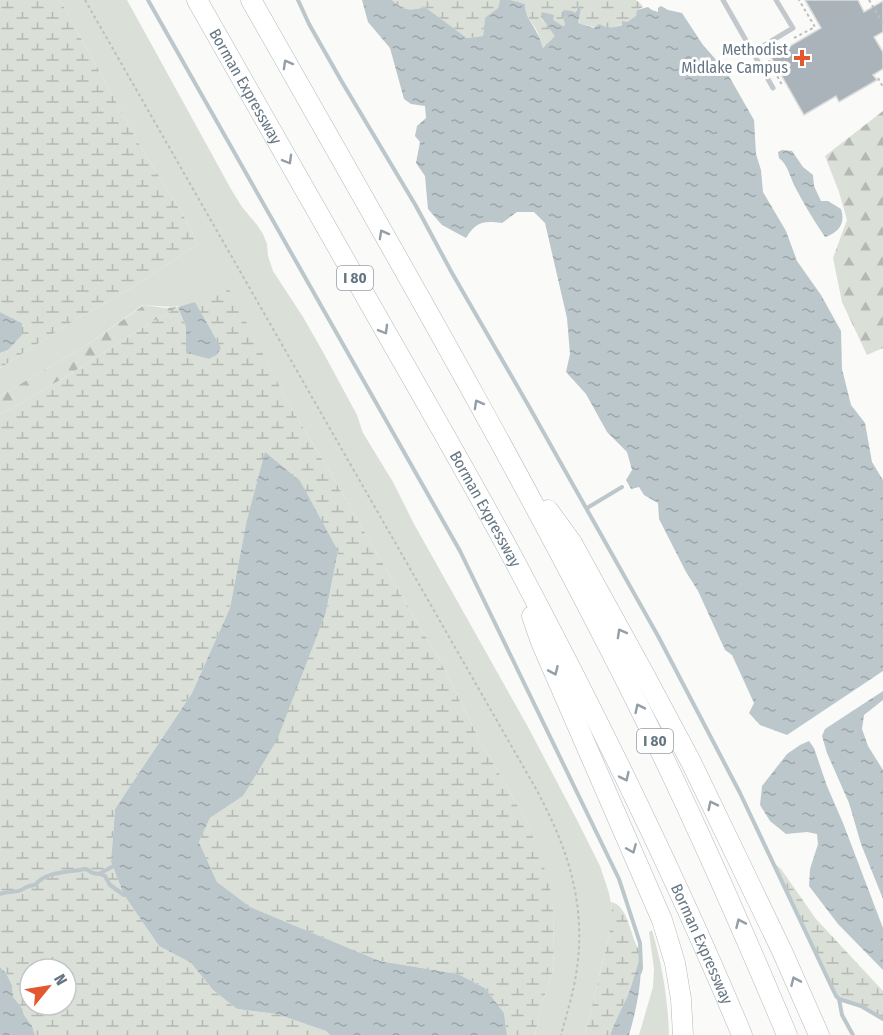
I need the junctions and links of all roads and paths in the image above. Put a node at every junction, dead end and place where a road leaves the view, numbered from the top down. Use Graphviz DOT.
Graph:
graph roads {
  1 [pos="85,0"];
  2 [pos="197,0"];
  3 [pos="251,0"];
  4 [pos="723,0"];
  5 [pos="776,0"];
  6 [pos="800,0"];
  7 [pos="870,0"];
  8 [pos="883,24"];
  9 [pos="795,38"];
  10 [pos="753,52"];
  11 [pos="765,55"];
  12 [pos="878,78"];
  13 [pos="782,85"];
  14 [pos="883,87"];
  15 [pos="773,88"];
  16 [pos="507,455"];
  17 [pos="512,557"];
  18 [pos="561,1035"];
  19 [pos="683,1035"];
  20 [pos="742,1035"];
  21 [pos="787,1035"];
  22 [pos="819,1035"];
  1 -- 18 [label="path"];
  2 -- 17 [label="highway, Borman Expressway / I 80, one-way"];
  16 -- 3 [label="highway, I 80, one-way"];
  4 -- 10 [label="lane"];
  5 -- 10 [label="lane"];
  6 -- 9 [label="path"];
  7 -- 8 [label="path"];
  10 -- 15 [label="lane"];
  11 -- 13 [label="path"];
  12 -- 14 [label="path"];
  21 -- 16 [label="highway, I 80, one-way"];
  22 -- 16 [label="highway, one-way"];
  17 -- 19 [label="highway, one-way"];
  17 -- 20 [label="highway, Borman Expressway / I 80, one-way"];
}
